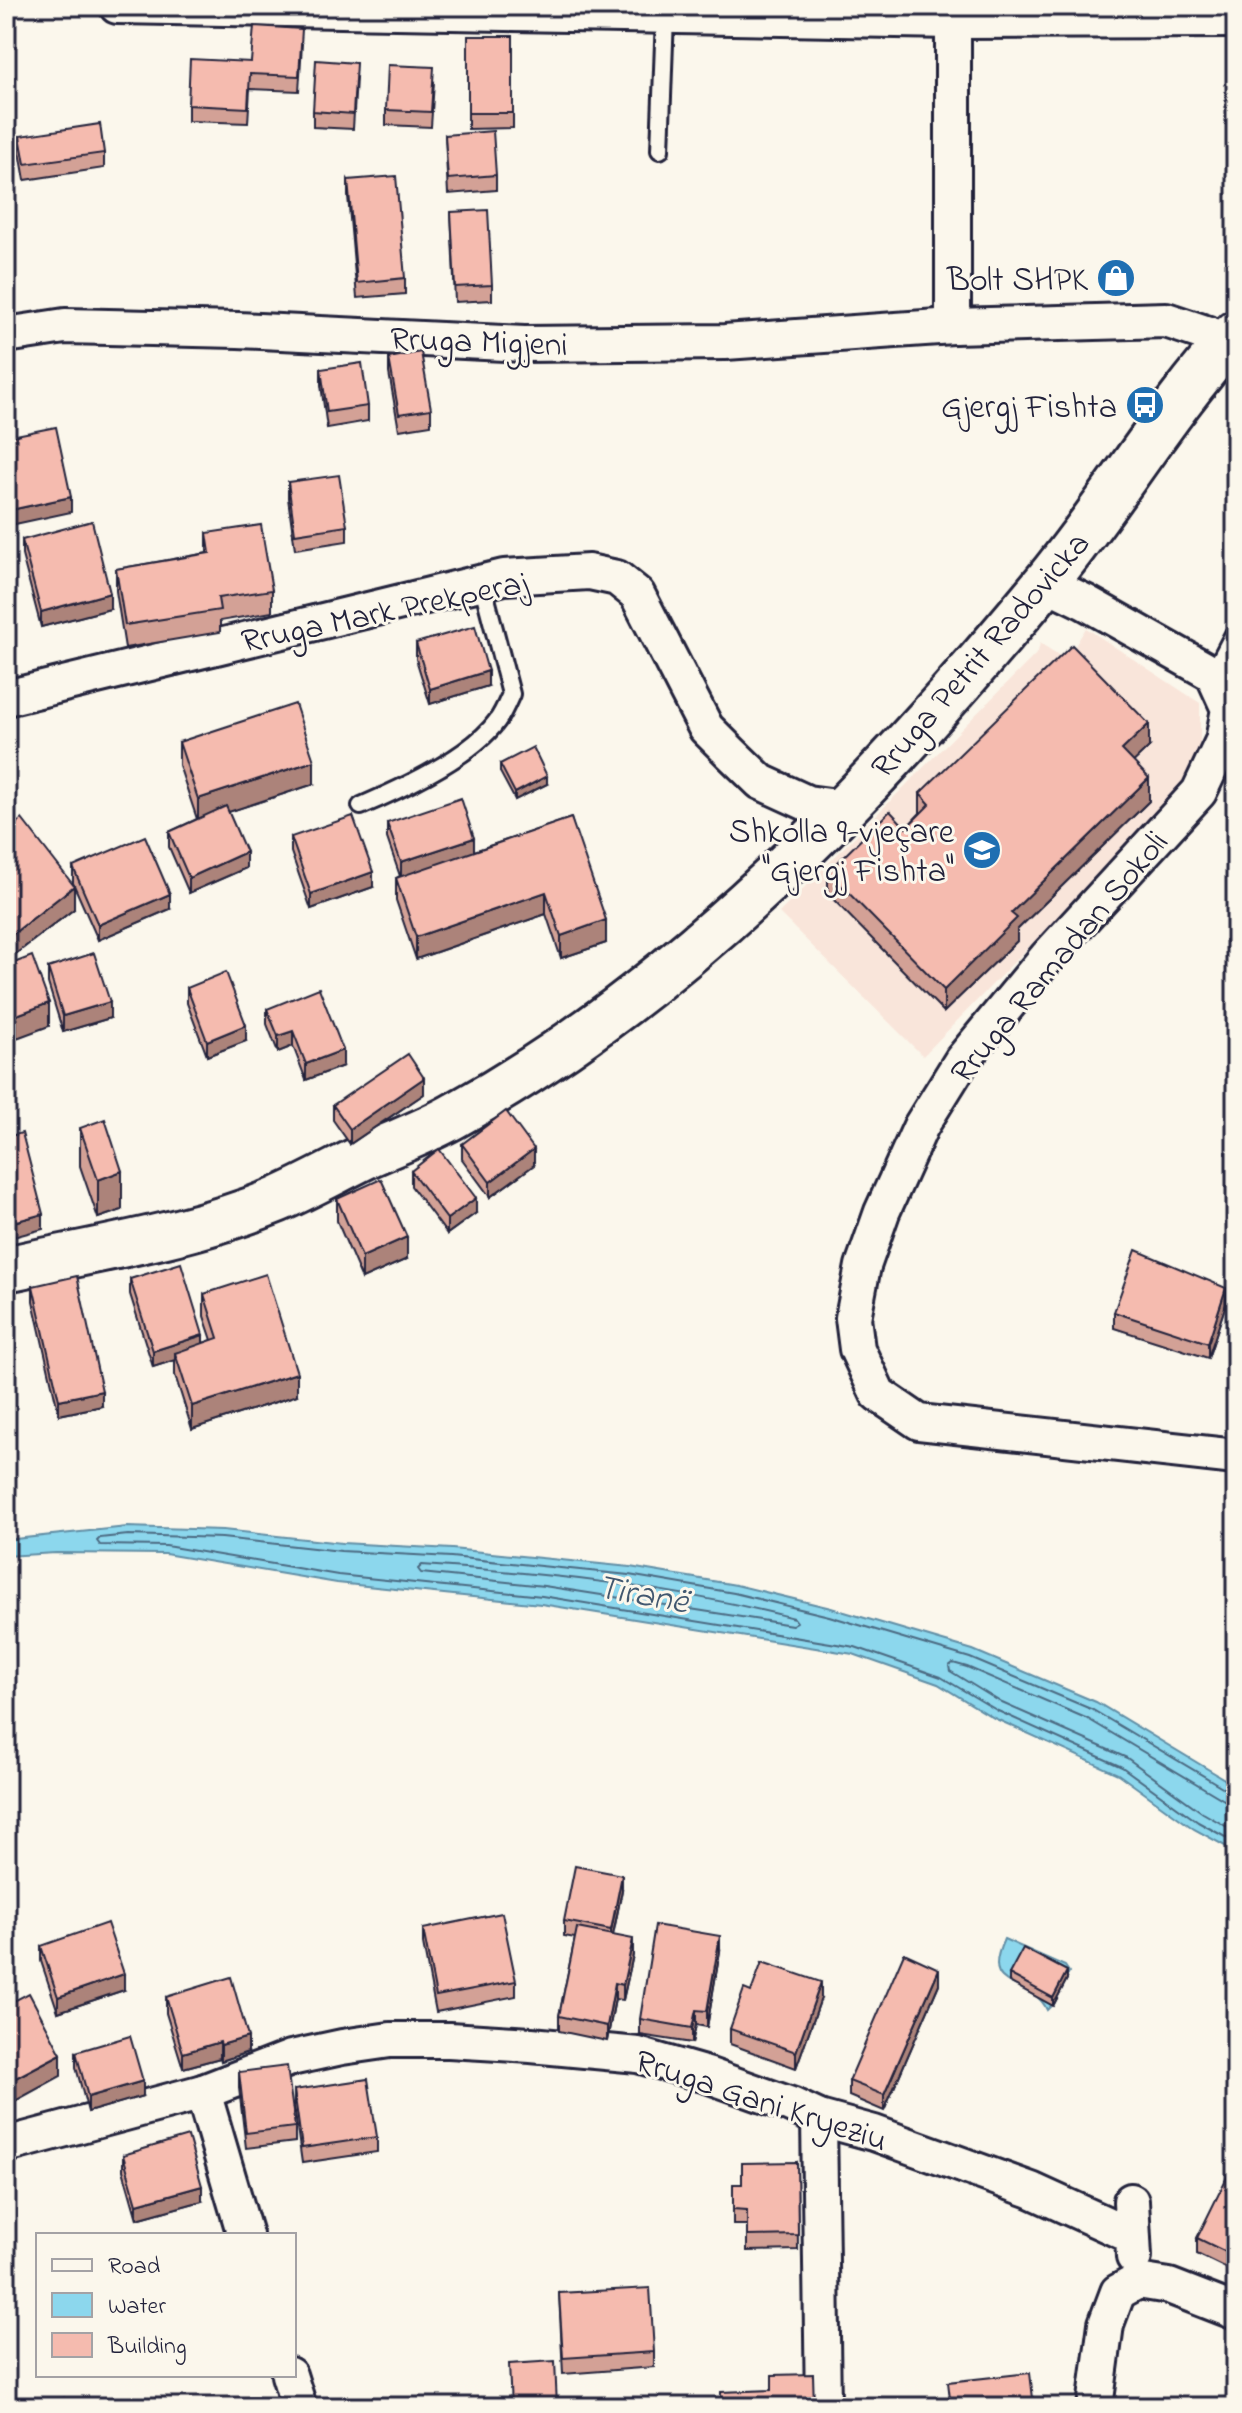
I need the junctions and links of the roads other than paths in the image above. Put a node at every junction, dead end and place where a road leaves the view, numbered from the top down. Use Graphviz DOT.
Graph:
graph roads {
  1 [pos="117,6"];
  2 [pos="665,16"];
  3 [pos="1236,20"];
  4 [pos="953,21"];
  5 [pos="660,150"];
  6 [pos="953,326"];
  7 [pos="6,335"];
  8 [pos="1232,337"];
  9 [pos="482,583"];
  10 [pos="1046,583"];
  11 [pos="1236,630"];
  12 [pos="1213,674"];
  13 [pos="6,698"];
  14 [pos="1226,758"];
  15 [pos="361,806"];
  16 [pos="845,808"];
  17 [pos="6,1269"];
  18 [pos="1236,1457"];
  19 [pos="203,2092"];
  20 [pos="819,2118"];
  21 [pos="6,2145"];
  22 [pos="1131,2201"];
  23 [pos="244,2233"];
  24 [pos="1132,2236"];
  25 [pos="1138,2281"];
  26 [pos="1236,2312"];
  27 [pos="290,2377"];
  28 [pos="299,2407"];
  29 [pos="823,2407"];
  30 [pos="1095,2407"];
  1 -- 2 [label="street"];
  2 -- 4 [label="street"];
  2 -- 5 [label="lane"];
  3 -- 4 [label="street"];
  4 -- 6 [label="street"];
  6 -- 7 [label="street, Rruga Migjeni"];
  6 -- 8 [label="street, Rruga Migjeni"];
  8 -- 10 [label="main road, Rruga Petrit Radovicka"];
  9 -- 13 [label="street, Rruga Mark Prekperaj"];
  9 -- 15 [label="lane"];
  9 -- 16 [label="street, Rruga Mark Prekperaj"];
  10 -- 12 [label="street"];
  10 -- 16 [label="main road, Rruga Petrit Radovicka"];
  11 -- 12 [label="lane"];
  12 -- 14 [label="street, Rruga Ramadan Sokoli"];
  14 -- 18 [label="street, Rruga Ramadan Sokoli"];
  16 -- 17 [label="main road, Rruga Petrit Radovicka"];
  19 -- 20 [label="street, Rruga Gani Kryeziu"];
  19 -- 21 [label="street, Rruga Gani Kryeziu"];
  19 -- 23 [label="street"];
  20 -- 24 [label="street, Rruga Gani Kryeziu"];
  20 -- 29 [label="street"];
  22 -- 24 [label="street"];
  24 -- 25 [label="street"];
  25 -- 26 [label="street"];
  25 -- 30 [label="street"];
  27 -- 28 [label="street"];
}
